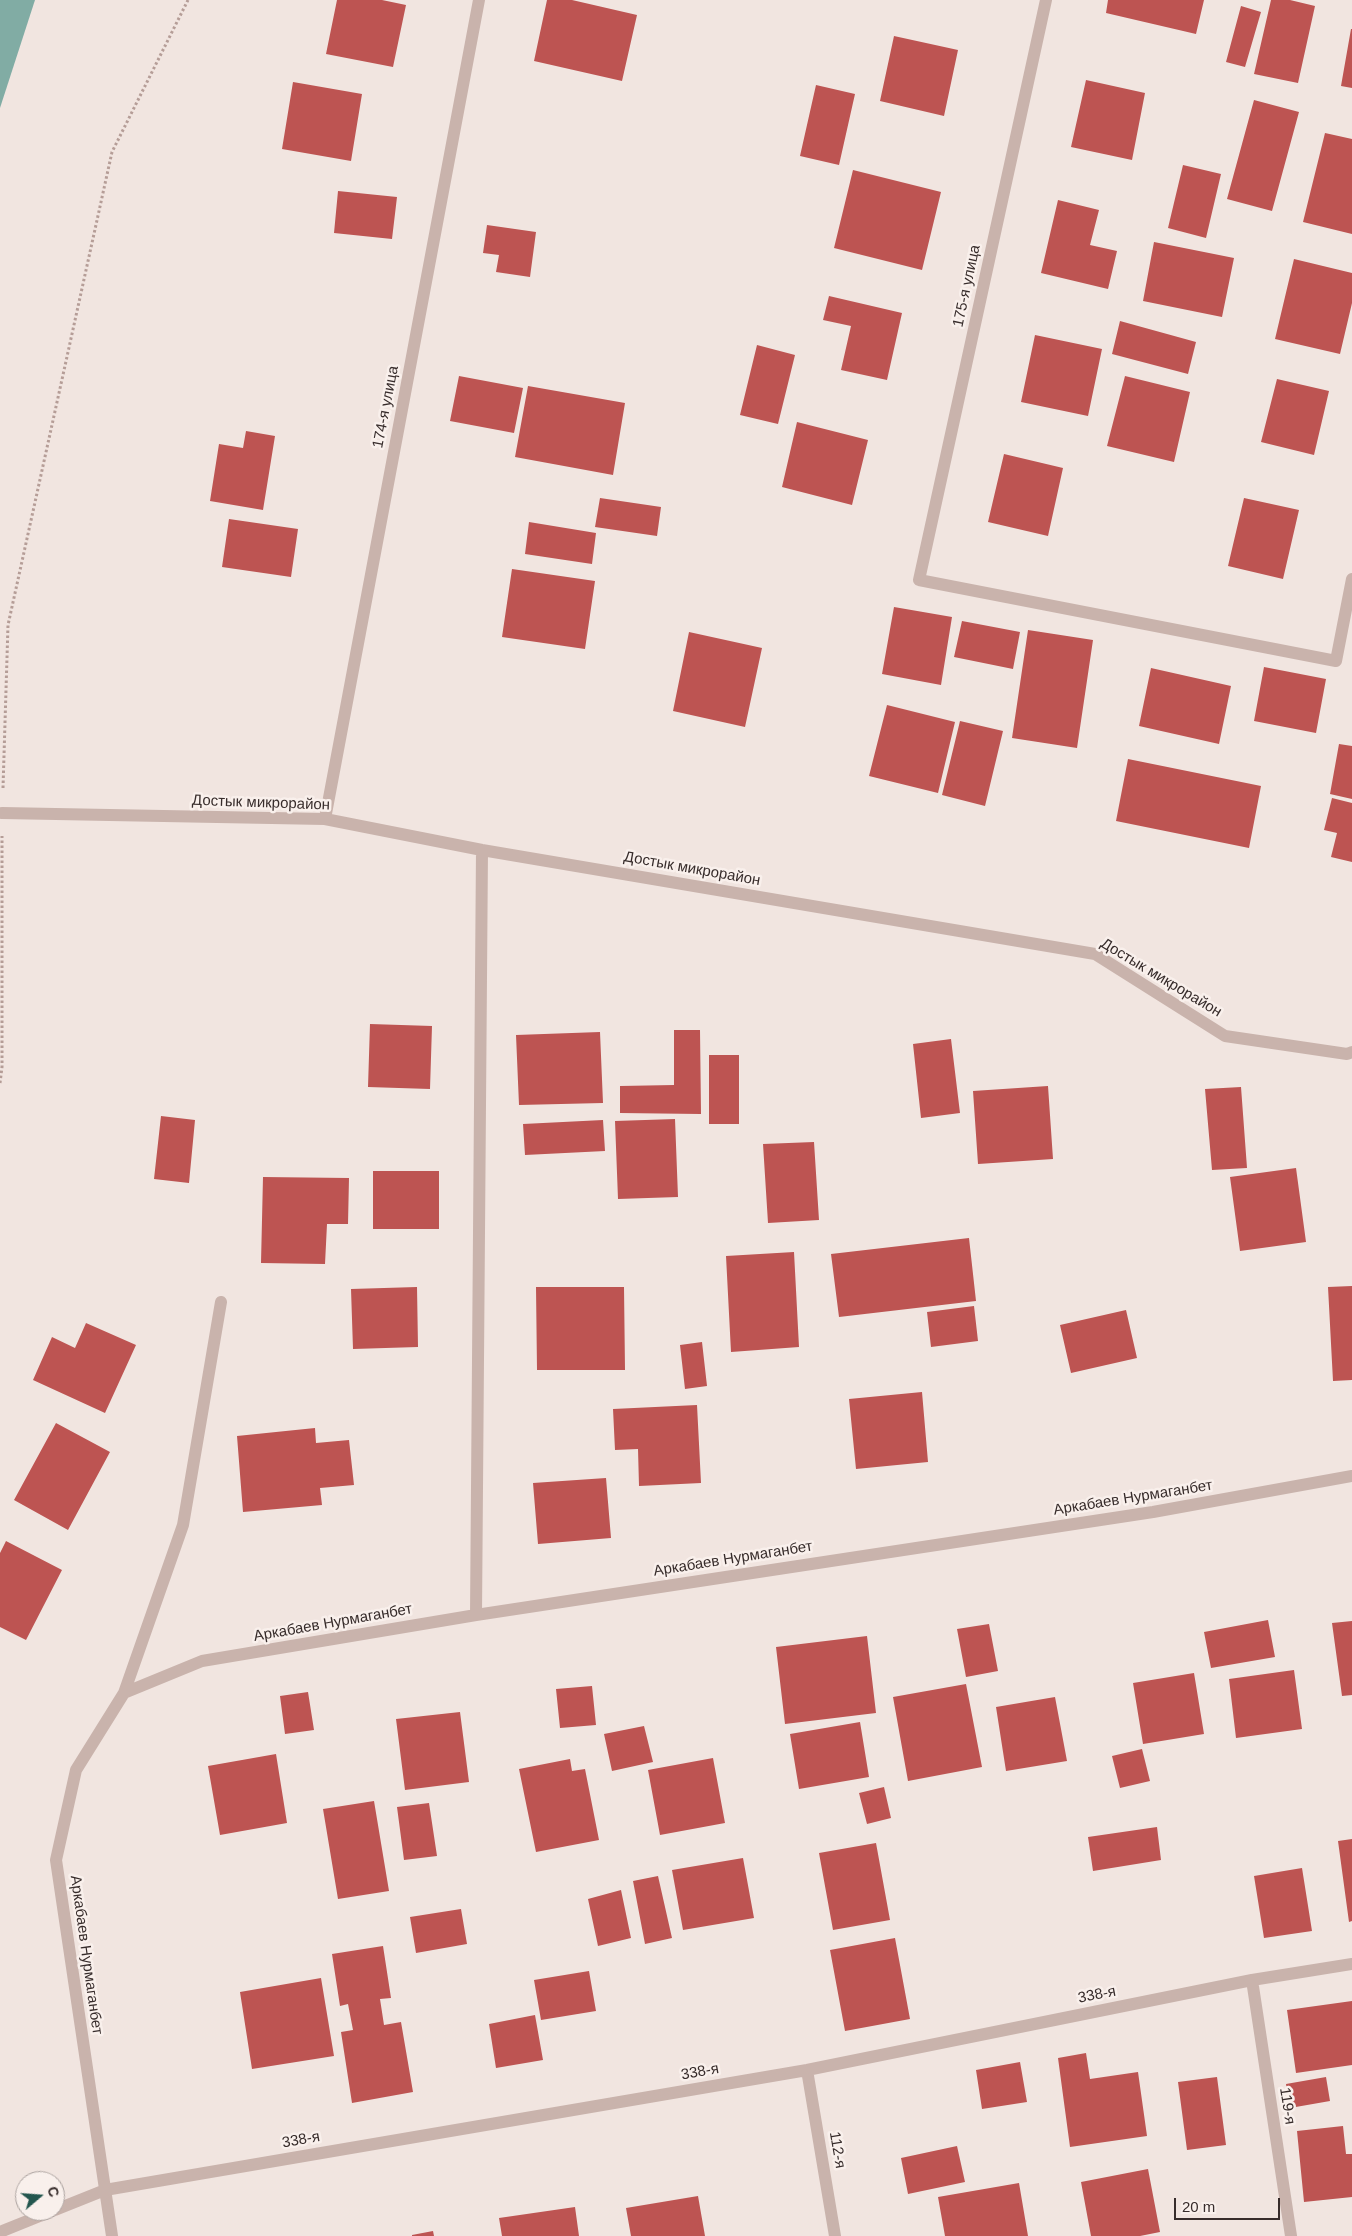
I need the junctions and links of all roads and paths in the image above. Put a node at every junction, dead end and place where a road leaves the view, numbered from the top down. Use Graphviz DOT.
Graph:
graph roads {
  1 [pos="188,0"];
  2 [pos="479,0"];
  3 [pos="1046,0"];
  4 [pos="1352,578"];
  5 [pos="2,758"];
  6 [pos="2,813"];
  7 [pos="325,819"];
  8 [pos="482,850"];
  9 [pos="1352,1052"];
  10 [pos="0,1083"];
  11 [pos="221,1302"];
  12 [pos="1352,1476"];
  13 [pos="476,1615"];
  14 [pos="124,1693"];
  15 [pos="1352,1964"];
  16 [pos="1252,1980"];
  17 [pos="807,2070"];
  18 [pos="105,2190"];
  19 [pos="65,2206"];
  20 [pos="27,2221"];
  21 [pos="0,2232"];
  22 [pos="112,2236"];
  23 [pos="835,2236"];
  24 [pos="1291,2236"];
  1 -- 5 [label="path"];
  2 -- 7 [label="street, 174-я улица"];
  3 -- 4 [label="street, 175-я улица"];
  5 -- 6 [label="path"];
  6 -- 7 [label="street, Достык микрорайон"];
  6 -- 10 [label="path"];
  7 -- 8 [label="street, Достык микрорайон"];
  8 -- 9 [label="street, Достык микрорайон"];
  8 -- 13 [label="street"];
  11 -- 14 [label="street, Аркабаев Нурмаганбет"];
  12 -- 13 [label="street, Аркабаев Нурмаганбет"];
  13 -- 14 [label="street, Аркабаев Нурмаганбет"];
  14 -- 18 [label="street, Аркабаев Нурмаганбет"];
  15 -- 16 [label="street, 338-я"];
  16 -- 17 [label="street, 338-я"];
  16 -- 24 [label="street, 119-я"];
  17 -- 18 [label="street, 338-я"];
  17 -- 23 [label="street, 112-я"];
  18 -- 19 [label="street, 338-я"];
  18 -- 22 [label="street, Аркабаев Нурмаганбет"];
  20 -- 21 [label="street, 338-я"];
}
